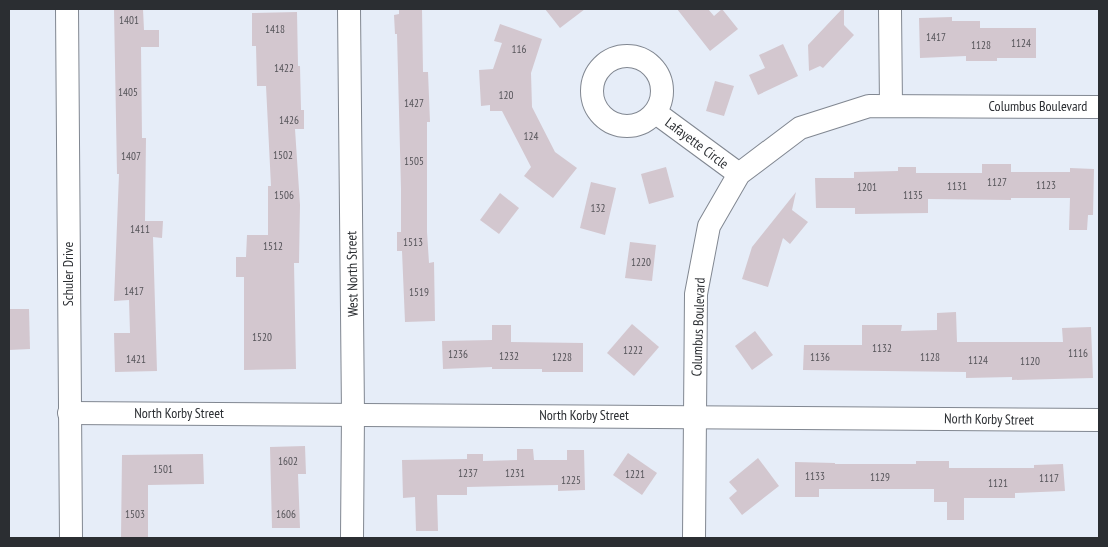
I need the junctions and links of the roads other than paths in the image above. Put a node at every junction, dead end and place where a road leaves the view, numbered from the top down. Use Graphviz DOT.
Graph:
graph roads {
  1 [pos="67,9"];
  2 [pos="349,9"];
  3 [pos="890,9"];
  4 [pos="890,106"];
  5 [pos="1099,107"];
  6 [pos="656,113"];
  7 [pos="739,174"];
  8 [pos="69,413"];
  9 [pos="353,414"];
  10 [pos="696,416"];
  11 [pos="1099,420"];
  12 [pos="71,538"];
  13 [pos="352,538"];
  14 [pos="694,538"];
  1 -- 8 [label="street, Schuler Drive"];
  2 -- 9 [label="street, West North Street"];
  3 -- 4 [label="street"];
  4 -- 5 [label="street, Columbus Boulevard"];
  4 -- 7 [label="street, Columbus Boulevard"];
  6 -- 7 [label="street, Lafayette Circle"];
  7 -- 10 [label="street, Columbus Boulevard"];
  8 -- 9 [label="street, North Korby Street"];
  8 -- 12 [label="street, Schuler Drive"];
  9 -- 10 [label="street, North Korby Street"];
  9 -- 13 [label="street, West North Street"];
  10 -- 11 [label="street, North Korby Street"];
  10 -- 14 [label="street, Columbus Boulevard"];
}
